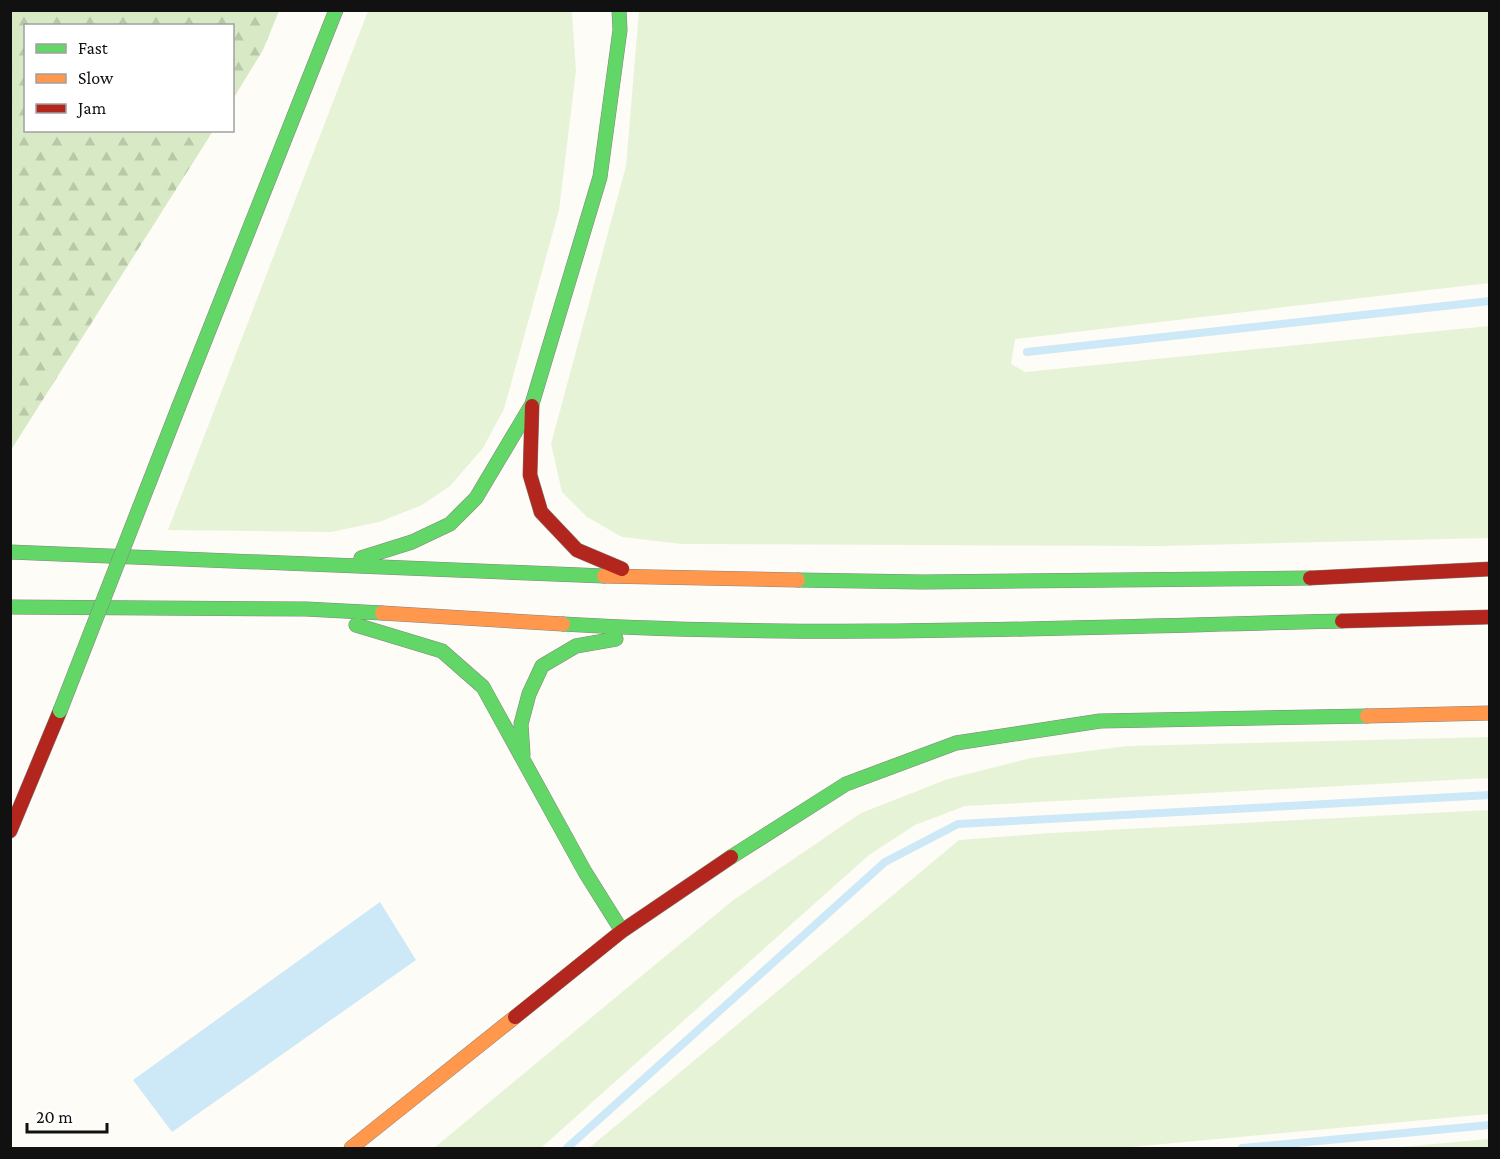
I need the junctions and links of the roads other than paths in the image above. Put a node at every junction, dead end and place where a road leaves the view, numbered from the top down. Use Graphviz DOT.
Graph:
graph roads {
  1 [pos="336,10"];
  2 [pos="619,10"];
  3 [pos="532,404"];
  4 [pos="10,552"];
  5 [pos="340,564"];
  6 [pos="1490,569"];
  7 [pos="646,578"];
  8 [pos="10,607"];
  9 [pos="306,609"];
  10 [pos="1490,616"];
  11 [pos="665,630"];
  12 [pos="1490,713"];
  13 [pos="524,757"];
  14 [pos="10,831"];
  15 [pos="622,931"];
  16 [pos="351,1149"];
  1 -- 14 [label="main road, bridge"];
  2 -- 3 [label="main road"];
  3 -- 5 [label="main road"];
  3 -- 7 [label="main road"];
  4 -- 5 [label="main road"];
  5 -- 7 [label="main road"];
  6 -- 7 [label="main road"];
  8 -- 9 [label="main road"];
  9 -- 11 [label="main road"];
  9 -- 13 [label="main road"];
  10 -- 11 [label="main road"];
  11 -- 13 [label="main road"];
  12 -- 15 [label="main road"];
  13 -- 15 [label="main road"];
  15 -- 16 [label="main road"];
}
